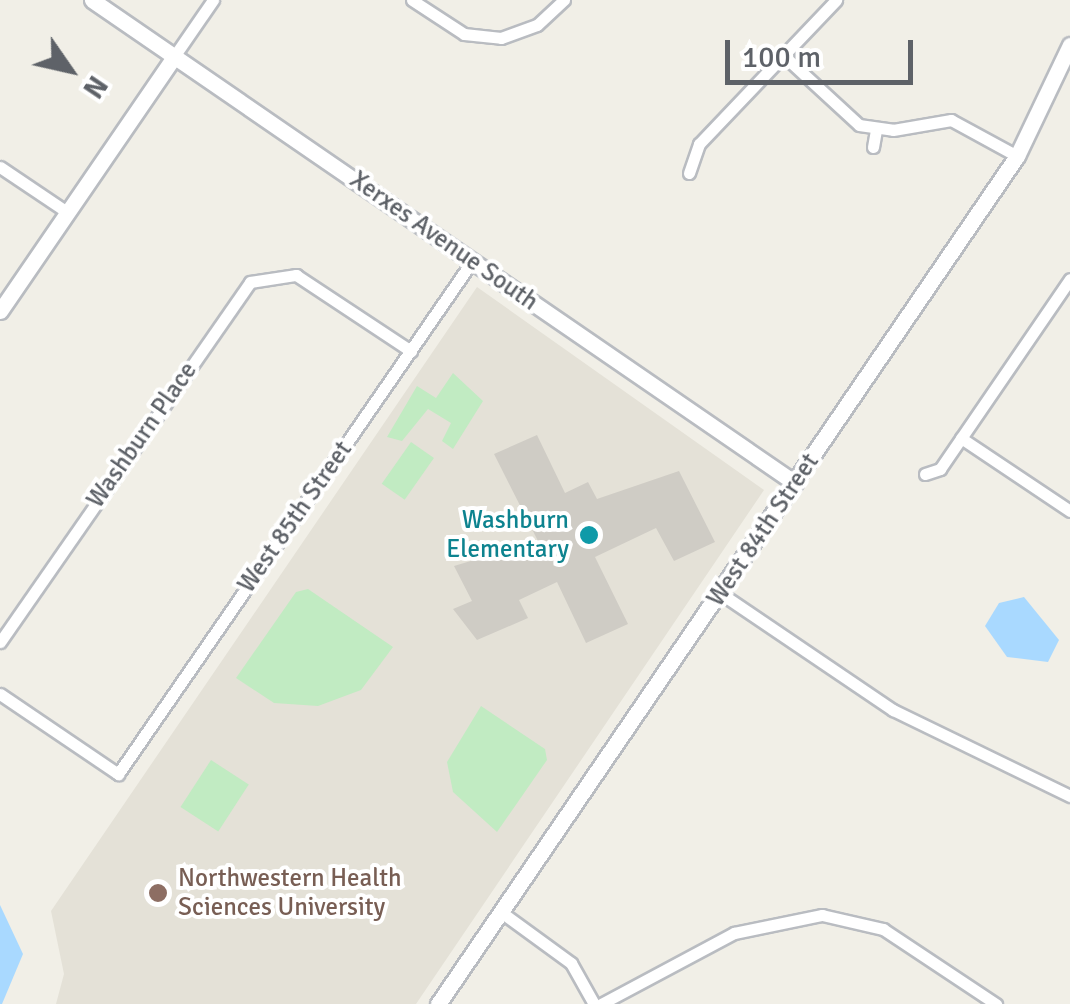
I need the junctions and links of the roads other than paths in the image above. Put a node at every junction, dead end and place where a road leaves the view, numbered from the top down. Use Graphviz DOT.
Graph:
graph roads {
  1 [pos="92,0"];
  2 [pos="213,0"];
  3 [pos="412,0"];
  4 [pos="564,0"];
  5 [pos="836,0"];
  6 [pos="1070,46"];
  7 [pos="783,54"];
  8 [pos="175,55"];
  9 [pos="876,130"];
  10 [pos="873,146"];
  11 [pos="1016,156"];
  12 [pos="0,167"];
  13 [pos="689,174"];
  14 [pos="68,212"];
  15 [pos="473,260"];
  16 [pos="1070,279"];
  17 [pos="0,310"];
  18 [pos="411,351"];
  19 [pos="961,438"];
  20 [pos="925,474"];
  21 [pos="795,483"];
  22 [pos="1070,511"];
  23 [pos="720,593"];
  24 [pos="0,642"];
  25 [pos="0,694"];
  26 [pos="1070,796"];
  27 [pos="500,912"];
  28 [pos="438,1004"];
  29 [pos="598,1004"];
  30 [pos="996,1004"];
  1 -- 8 [label="street, Xerxes Avenue South"];
  2 -- 8 [label="street"];
  3 -- 4 [label="street"];
  5 -- 7 [label="street"];
  6 -- 11 [label="street, West 84th Street"];
  7 -- 9 [label="street"];
  7 -- 13 [label="street"];
  8 -- 14 [label="street"];
  8 -- 15 [label="street, Xerxes Avenue South"];
  9 -- 10 [label="street"];
  9 -- 11 [label="street"];
  11 -- 21 [label="street, West 84th Street"];
  12 -- 14 [label="street"];
  14 -- 17 [label="street"];
  15 -- 18 [label="street, West 85th Street"];
  15 -- 21 [label="street, Xerxes Avenue South"];
  16 -- 19 [label="street"];
  18 -- 24 [label="street, Washburn Place"];
  18 -- 25 [label="street, West 85th Street"];
  19 -- 20 [label="street"];
  19 -- 22 [label="street"];
  21 -- 23 [label="street, West 84th Street"];
  23 -- 26 [label="street"];
  23 -- 27 [label="street, West 84th Street"];
  27 -- 28 [label="street, West 84th Street"];
  27 -- 29 [label="street"];
  29 -- 30 [label="street"];
}
